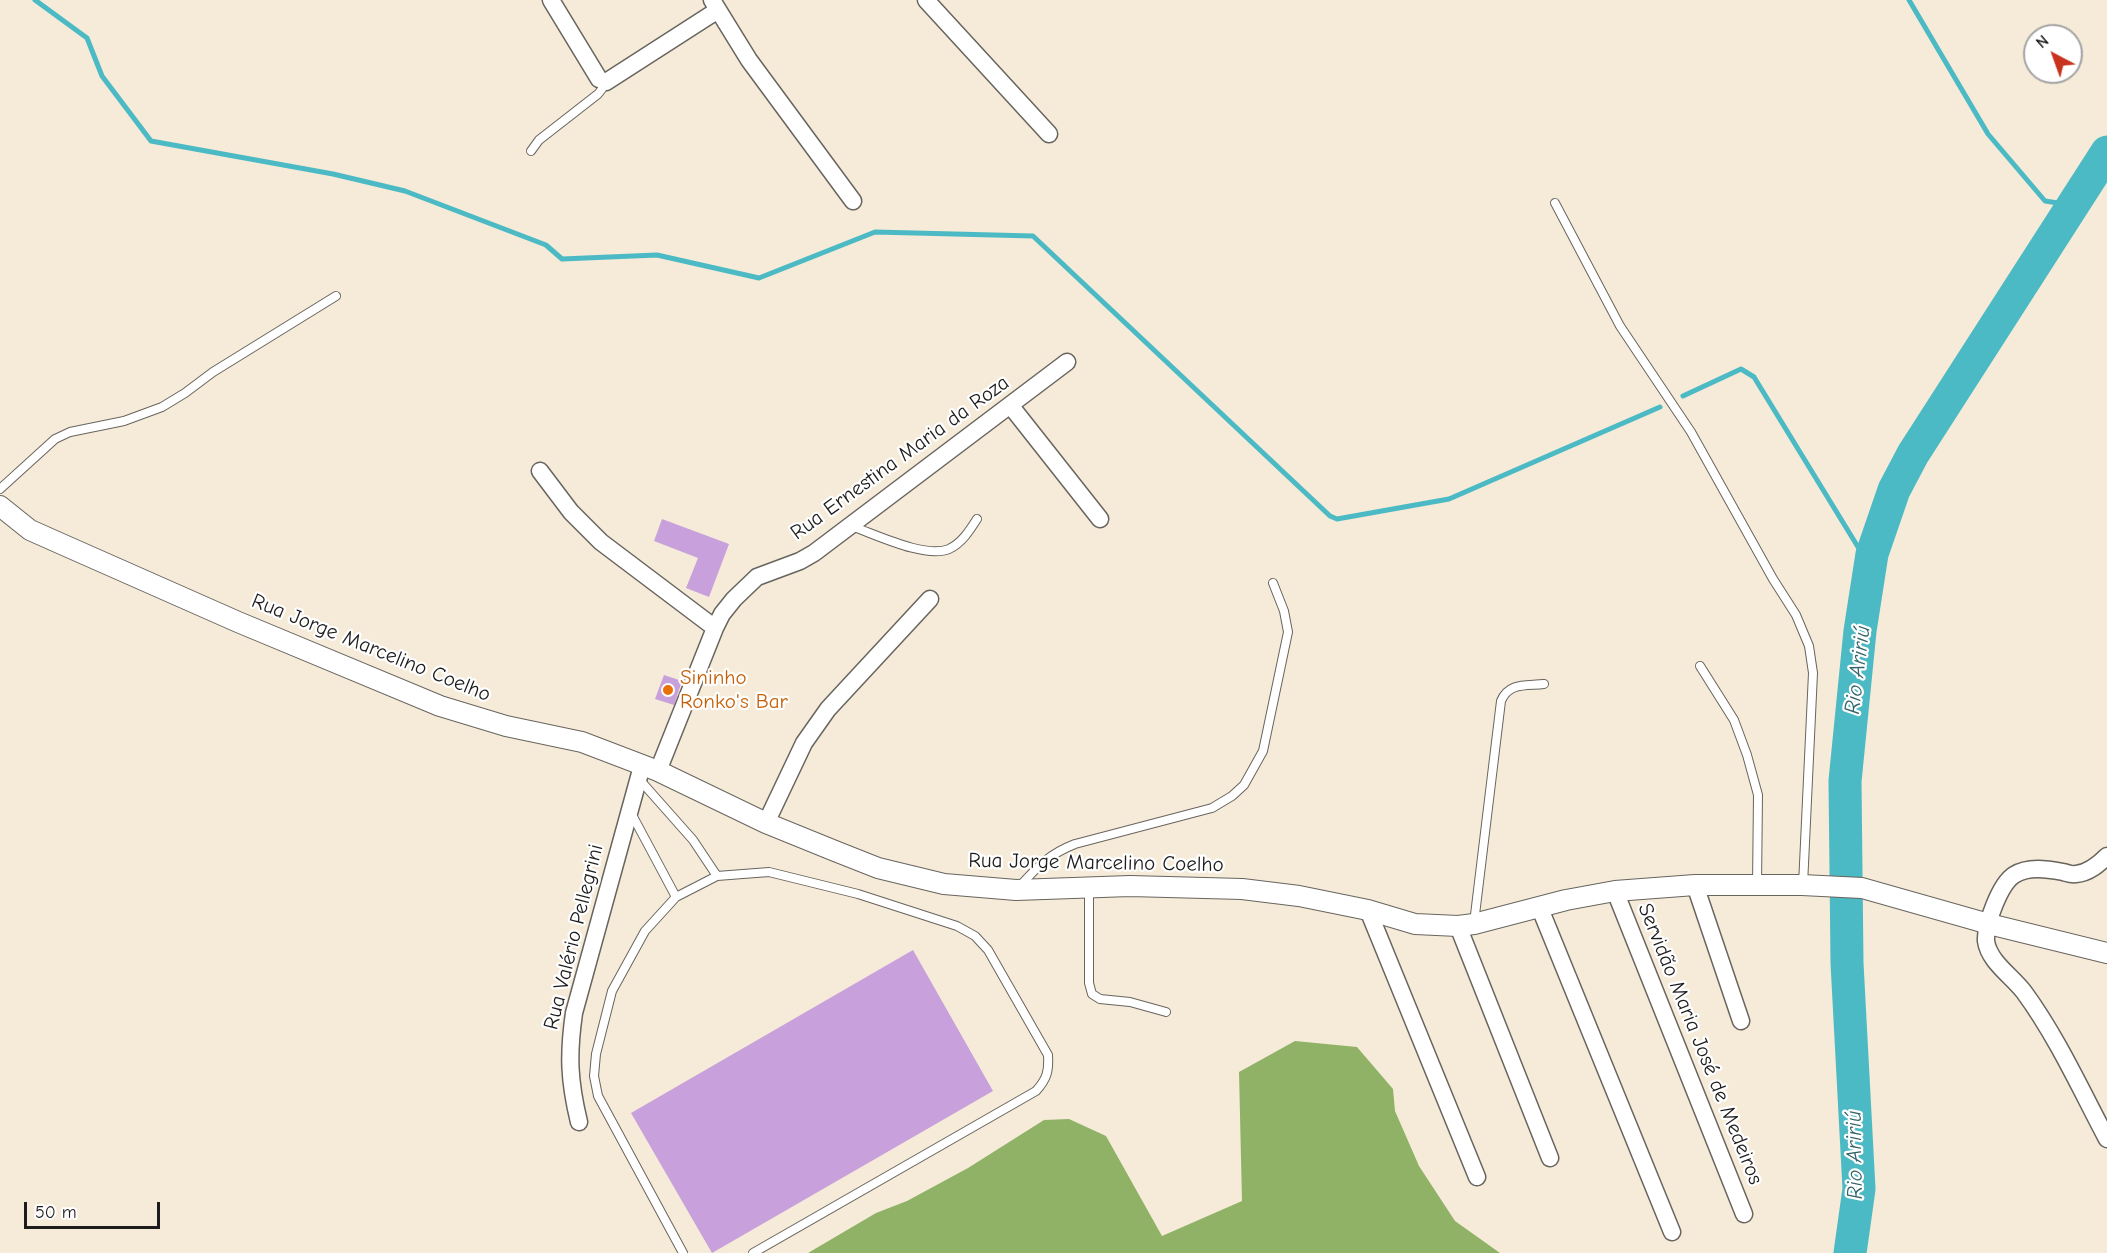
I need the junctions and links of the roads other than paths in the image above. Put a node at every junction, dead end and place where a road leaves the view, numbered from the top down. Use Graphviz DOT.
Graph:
graph roads {
  1 [pos="551,0"];
  2 [pos="926,0"];
  3 [pos="715,5"];
  4 [pos="606,81"];
  5 [pos="1049,134"];
  6 [pos="531,151"];
  7 [pos="854,201"];
  8 [pos="1555,202"];
  9 [pos="336,296"];
  10 [pos="1067,362"];
  11 [pos="1010,405"];
  12 [pos="540,471"];
  13 [pos="0,489"];
  14 [pos="0,506"];
  15 [pos="977,519"];
  16 [pos="1100,519"];
  17 [pos="851,526"];
  18 [pos="1273,583"];
  19 [pos="930,598"];
  20 [pos="715,628"];
  21 [pos="1700,666"];
  22 [pos="1544,684"];
  23 [pos="646,772"];
  24 [pos="630,811"];
  25 [pos="766,823"];
  26 [pos="2107,856"];
  27 [pos="717,876"];
  28 [pos="1695,885"];
  29 [pos="1803,885"];
  30 [pos="1756,886"];
  31 [pos="1089,888"];
  32 [pos="1016,890"];
  33 [pos="1615,891"];
  34 [pos="676,897"];
  35 [pos="1539,906"];
  36 [pos="1368,910"];
  37 [pos="1989,924"];
  38 [pos="1466,925"];
  39 [pos="2107,953"];
  40 [pos="1166,1012"];
  41 [pos="1741,1021"];
  42 [pos="579,1122"];
  43 [pos="2107,1139"];
  44 [pos="1550,1158"];
  45 [pos="1478,1178"];
  46 [pos="1744,1214"];
  47 [pos="1672,1232"];
  48 [pos="683,1253"];
  49 [pos="753,1253"];
  1 -- 4 [label="street"];
  2 -- 5 [label="street"];
  3 -- 4 [label="street"];
  3 -- 7 [label="street"];
  4 -- 6 [label="lane"];
  8 -- 29 [label="lane"];
  9 -- 13 [label="lane"];
  10 -- 11 [label="street, Rua Ernestina Maria da Roza"];
  11 -- 16 [label="street"];
  11 -- 17 [label="street, Rua Ernestina Maria da Roza"];
  12 -- 20 [label="street"];
  14 -- 23 [label="street, Rua Jorge Marcelino Coelho"];
  15 -- 17 [label="lane"];
  17 -- 20 [label="street, Rua Ernestina Maria da Roza"];
  18 -- 32 [label="lane"];
  19 -- 25 [label="street"];
  20 -- 23 [label="street, Rua Ernestina Maria da Roza"];
  21 -- 30 [label="lane"];
  22 -- 38 [label="lane"];
  23 -- 24 [label="street, Rua Valério Pellegrini"];
  23 -- 25 [label="street, Rua Jorge Marcelino Coelho"];
  23 -- 27 [label="lane"];
  24 -- 34 [label="lane"];
  24 -- 42 [label="street, Rua Valério Pellegrini"];
  25 -- 32 [label="street, Rua Jorge Marcelino Coelho"];
  26 -- 37 [label="street"];
  27 -- 34 [label="lane"];
  27 -- 49 [label="lane"];
  28 -- 30 [label="street, Rua Jorge Marcelino Coelho"];
  28 -- 33 [label="street, Rua Jorge Marcelino Coelho"];
  28 -- 41 [label="street"];
  29 -- 30 [label="street, Rua Jorge Marcelino Coelho"];
  29 -- 37 [label="street, Rua Jorge Marcelino Coelho"];
  31 -- 32 [label="street, Rua Jorge Marcelino Coelho"];
  31 -- 36 [label="street, Rua Jorge Marcelino Coelho"];
  31 -- 40 [label="lane"];
  33 -- 35 [label="street, Rua Jorge Marcelino Coelho"];
  33 -- 46 [label="street, Servidão Maria José de Medeiros"];
  34 -- 48 [label="lane"];
  35 -- 38 [label="street, Rua Jorge Marcelino Coelho"];
  35 -- 47 [label="street"];
  36 -- 38 [label="street, Rua Jorge Marcelino Coelho"];
  36 -- 45 [label="street"];
  37 -- 39 [label="street, Rua Jorge Marcelino Coelho"];
  37 -- 43 [label="street"];
  38 -- 44 [label="street"];
}
